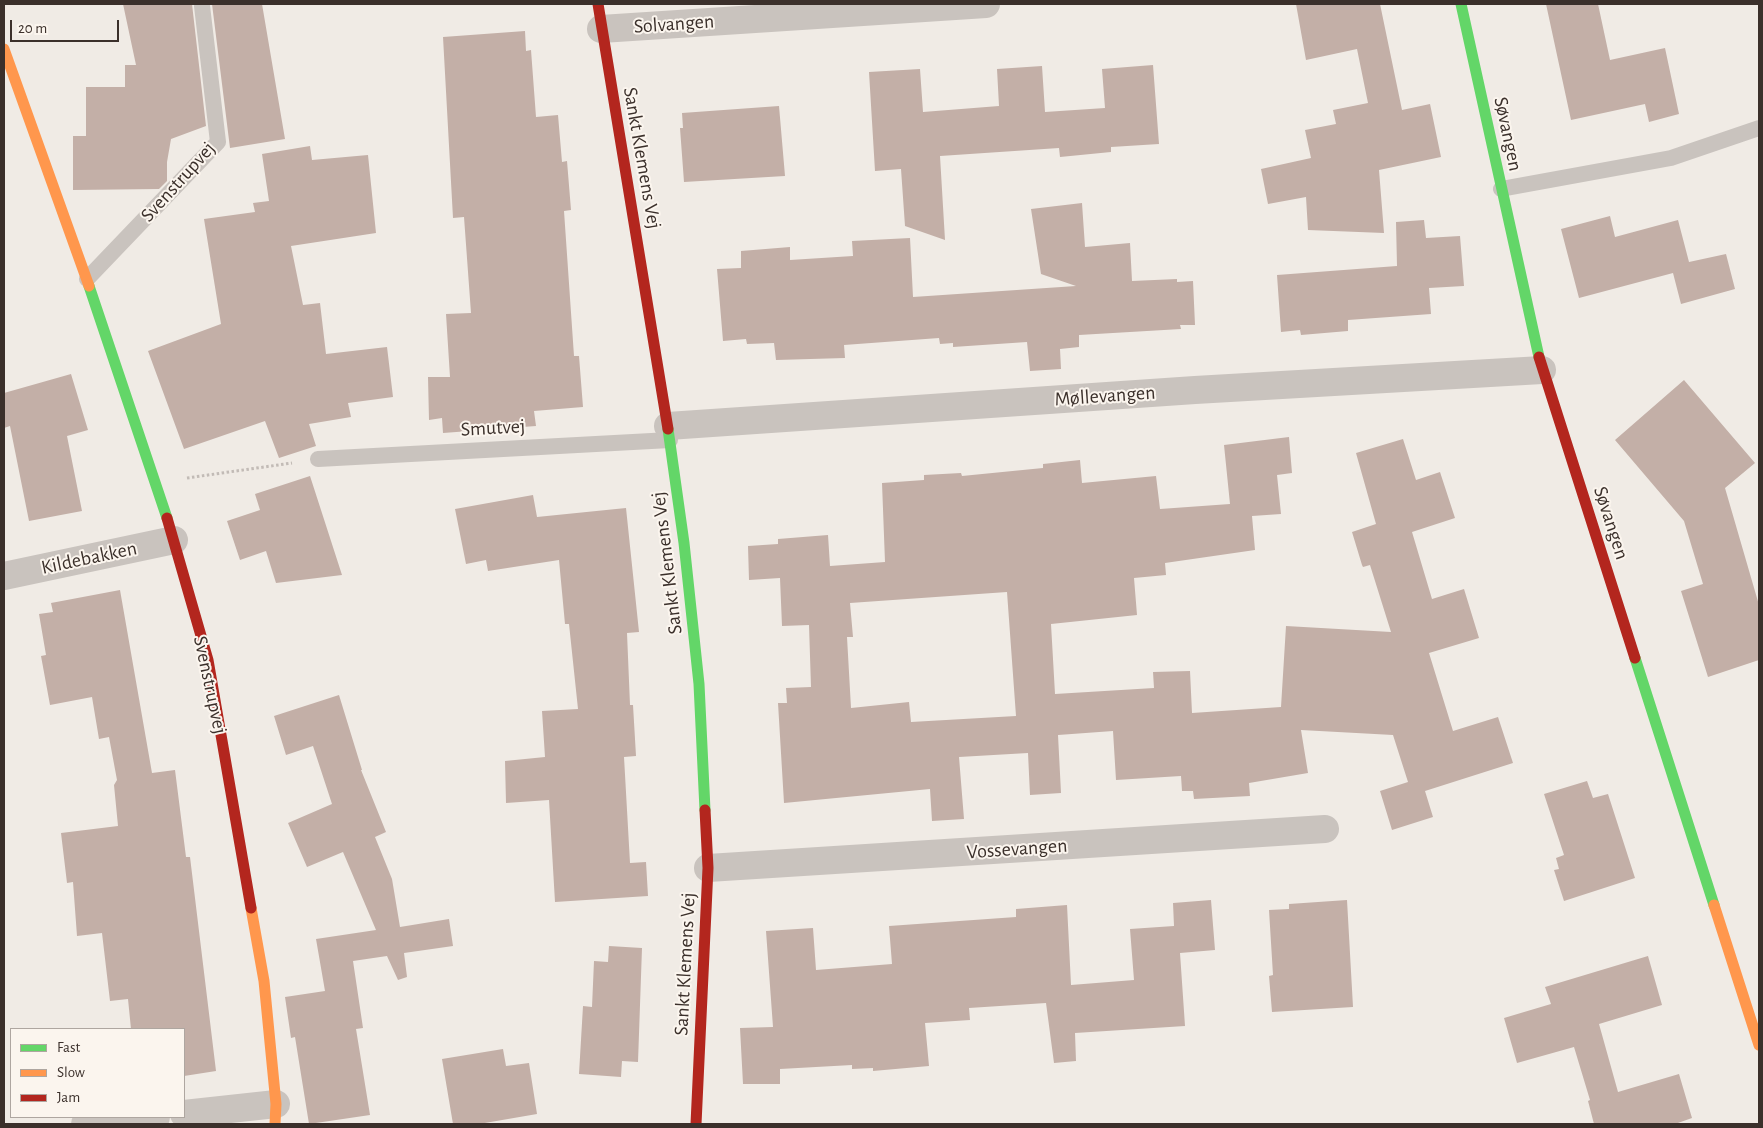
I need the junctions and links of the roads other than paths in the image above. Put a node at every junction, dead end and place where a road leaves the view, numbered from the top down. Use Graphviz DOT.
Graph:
graph roads {
  1 [pos="986,4"];
  2 [pos="1461,4"];
  3 [pos="202,6"];
  4 [pos="599,16"];
  5 [pos="4,49"];
  6 [pos="1759,128"];
  7 [pos="1501,189"];
  8 [pos="87,280"];
  9 [pos="1542,370"];
  10 [pos="669,433"];
  11 [pos="318,459"];
  12 [pos="174,540"];
  13 [pos="4,576"];
  14 [pos="1325,830"];
  15 [pos="708,868"];
  16 [pos="1759,1045"];
  17 [pos="185,1114"];
  18 [pos="275,1114"];
  19 [pos="146,1118"];
  20 [pos="85,1124"];
  21 [pos="696,1124"];
  1 -- 4 [label="street, Solvangen"];
  2 -- 7 [label="street, Søvangen"];
  3 -- 8 [label="lane, Svenstrupvej"];
  4 -- 10 [label="street, Sankt Klemens Vej"];
  5 -- 8 [label="street, Svenstrupvej"];
  6 -- 7 [label="lane"];
  7 -- 9 [label="street, Søvangen"];
  8 -- 12 [label="street, Svenstrupvej"];
  9 -- 10 [label="street, Møllevangen"];
  9 -- 16 [label="street, Søvangen"];
  10 -- 11 [label="lane, Smutvej"];
  10 -- 15 [label="street, Sankt Klemens Vej"];
  12 -- 13 [label="street, Kildebakken"];
  12 -- 18 [label="street, Svenstrupvej"];
  14 -- 15 [label="street, Vossevangen"];
  15 -- 21 [label="street, Sankt Klemens Vej"];
  17 -- 18 [label="street, Svenstrupvej"];
  19 -- 20 [label="street"];
}
